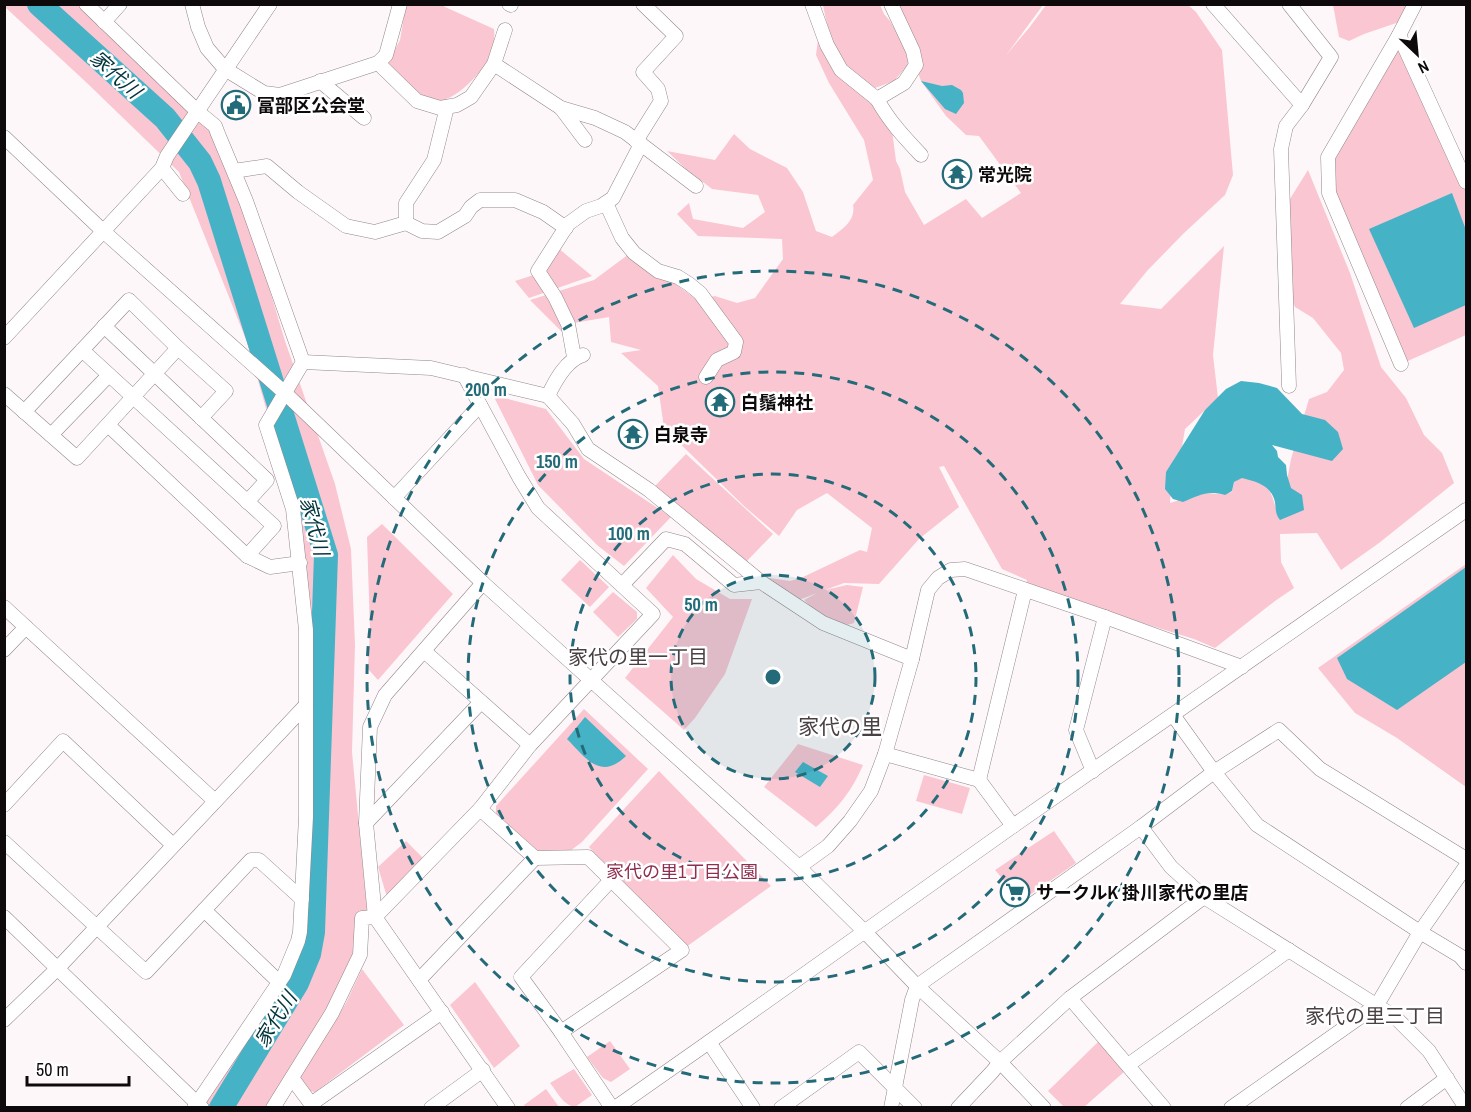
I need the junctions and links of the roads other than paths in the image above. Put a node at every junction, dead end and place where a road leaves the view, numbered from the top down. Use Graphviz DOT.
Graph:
graph roads {
  1 [pos="86,4"];
  2 [pos="120,4"];
  3 [pos="192,4"];
  4 [pos="270,4"];
  5 [pos="400,4"];
  6 [pos="644,4"];
  7 [pos="812,4"];
  8 [pos="891,4"];
  9 [pos="1213,4"];
  10 [pos="1289,4"];
  11 [pos="1415,4"];
  12 [pos="104,22"];
  13 [pos="505,30"];
  14 [pos="1399,35"];
  15 [pos="378,63"];
  16 [pos="494,64"];
  17 [pos="225,69"];
  18 [pos="320,81"];
  19 [pos="877,99"];
  20 [pos="1302,105"];
  21 [pos="447,106"];
  22 [pos="561,108"];
  23 [pos="198,112"];
  24 [pos="364,118"];
  25 [pos="4,137"];
  26 [pos="585,140"];
  27 [pos="638,142"];
  28 [pos="921,155"];
  29 [pos="165,162"];
  30 [pos="234,171"];
  31 [pos="1467,182"];
  32 [pos="696,186"];
  33 [pos="183,194"];
  34 [pos="606,203"];
  35 [pos="406,223"];
  36 [pos="566,228"];
  37 [pos="103,231"];
  38 [pos="104,326"];
  39 [pos="4,338"];
  40 [pos="178,348"];
  41 [pos="82,350"];
  42 [pos="303,362"];
  43 [pos="1401,364"];
  44 [pos="154,374"];
  45 [pos="109,375"];
  46 [pos="464,375"];
  47 [pos="706,377"];
  48 [pos="1289,386"];
  49 [pos="286,393"];
  50 [pos="4,394"];
  51 [pos="133,396"];
  52 [pos="548,396"];
  53 [pos="480,405"];
  54 [pos="24,412"];
  55 [pos="201,418"];
  56 [pos="108,425"];
  57 [pos="51,435"];
  58 [pos="394,498"];
  59 [pos="247,501"];
  60 [pos="1467,510"];
  61 [pos="247,556"];
  62 [pos="300,563"];
  63 [pos="761,582"];
  64 [pos="483,583"];
  65 [pos="622,585"];
  66 [pos="1025,590"];
  67 [pos="4,607"];
  68 [pos="1105,618"];
  69 [pos="26,627"];
  70 [pos="4,650"];
  71 [pos="424,651"];
  72 [pos="912,659"];
  73 [pos="1242,667"];
  74 [pos="592,680"];
  75 [pos="481,702"];
  76 [pos="306,705"];
  77 [pos="1173,715"];
  78 [pos="530,745"];
  79 [pos="885,754"];
  80 [pos="1093,771"];
  81 [pos="1214,772"];
  82 [pos="979,780"];
  83 [pos="215,801"];
  84 [pos="4,805"];
  85 [pos="480,809"];
  86 [pos="366,823"];
  87 [pos="1013,826"];
  88 [pos="1141,827"];
  89 [pos="4,842"];
  90 [pos="173,846"];
  91 [pos="535,858"];
  92 [pos="1467,859"];
  93 [pos="1467,866"];
  94 [pos="799,867"];
  95 [pos="611,880"];
  96 [pos="1204,897"];
  97 [pos="302,899"];
  98 [pos="204,910"];
  99 [pos="4,917"];
  100 [pos="375,917"];
  101 [pos="96,927"];
  102 [pos="865,932"];
  103 [pos="1420,932"];
  104 [pos="1289,950"];
  105 [pos="1467,963"];
  106 [pos="58,968"];
  107 [pos="419,980"];
  108 [pos="279,982"];
  109 [pos="917,986"];
  110 [pos="1070,998"];
  111 [pos="1377,1005"];
  112 [pos="442,1012"];
  113 [pos="4,1020"];
  114 [pos="561,1032"];
  115 [pos="709,1042"];
  116 [pos="1000,1062"];
  117 [pos="1128,1065"];
  118 [pos="483,1070"];
  119 [pos="292,1078"];
  120 [pos="1447,1078"];
  121 [pos="896,1088"];
  122 [pos="198,1106"];
  123 [pos="313,1106"];
  124 [pos="273,1107"];
  125 [pos="431,1107"];
  126 [pos="508,1107"];
  127 [pos="613,1107"];
  128 [pos="753,1107"];
  129 [pos="781,1107"];
  130 [pos="891,1107"];
  131 [pos="915,1107"];
  132 [pos="958,1107"];
  133 [pos="1044,1107"];
  134 [pos="1164,1107"];
  135 [pos="1231,1107"];
  136 [pos="1407,1107"];
  137 [pos="1466,1107"];
  1 -- 12 [label="street"];
  2 -- 12 [label="street"];
  3 -- 17 [label="street"];
  4 -- 17 [label="street"];
  5 -- 15 [label="street"];
  6 -- 27 [label="street"];
  7 -- 19 [label="street"];
  8 -- 19 [label="street"];
  9 -- 20 [label="street"];
  10 -- 20 [label="street"];
  11 -- 14 [label="street"];
  12 -- 23 [label="street"];
  13 -- 16 [label="street"];
  14 -- 31 [label="street"];
  14 -- 43 [label="street"];
  15 -- 18 [label="street"];
  15 -- 21 [label="street"];
  16 -- 21 [label="street"];
  16 -- 22 [label="street"];
  17 -- 18 [label="street"];
  17 -- 23 [label="street"];
  18 -- 24 [label="street"];
  19 -- 28 [label="street"];
  20 -- 48 [label="street"];
  21 -- 35 [label="street"];
  22 -- 26 [label="street"];
  22 -- 27 [label="street"];
  23 -- 29 [label="street"];
  23 -- 30 [label="street"];
  25 -- 37 [label="street"];
  27 -- 32 [label="street"];
  27 -- 34 [label="street"];
  29 -- 33 [label="street"];
  29 -- 37 [label="street"];
  30 -- 35 [label="street"];
  30 -- 42 [label="street"];
  34 -- 36 [label="street"];
  34 -- 47 [label="street"];
  35 -- 36 [label="street"];
  36 -- 52 [label="street"];
  37 -- 39 [label="street"];
  37 -- 49 [label="street"];
  38 -- 40 [label="street"];
  38 -- 41 [label="street"];
  38 -- 44 [label="street"];
  40 -- 44 [label="street"];
  40 -- 55 [label="street"];
  41 -- 45 [label="street"];
  41 -- 54 [label="street"];
  42 -- 46 [label="street"];
  42 -- 49 [label="street"];
  44 -- 51 [label="street"];
  44 -- 55 [label="street"];
  45 -- 51 [label="street"];
  45 -- 57 [label="street"];
  46 -- 52 [label="street"];
  46 -- 53 [label="street"];
  49 -- 58 [label="street"];
  49 -- 62 [label="street"];
  50 -- 54 [label="street"];
  51 -- 56 [label="street"];
  51 -- 59 [label="street"];
  52 -- 63 [label="street"];
  53 -- 58 [label="street"];
  53 -- 65 [label="street"];
  54 -- 57 [label="street"];
  55 -- 59 [label="street"];
  56 -- 57 [label="street"];
  56 -- 61 [label="street"];
  58 -- 64 [label="street"];
  59 -- 61 [label="street"];
  60 -- 73 [label="street"];
  61 -- 62 [label="street"];
  62 -- 76 [label="street"];
  63 -- 65 [label="street"];
  63 -- 72 [label="street"];
  64 -- 71 [label="street"];
  64 -- 74 [label="street"];
  65 -- 74 [label="street"];
  66 -- 68 [label="street"];
  66 -- 72 [label="street"];
  66 -- 82 [label="street"];
  67 -- 69 [label="street"];
  68 -- 73 [label="street"];
  68 -- 80 [label="street"];
  69 -- 70 [label="street"];
  69 -- 83 [label="street"];
  71 -- 75 [label="street"];
  71 -- 86 [label="street"];
  72 -- 79 [label="street"];
  73 -- 77 [label="street"];
  74 -- 78 [label="street"];
  74 -- 94 [label="street"];
  75 -- 78 [label="street"];
  75 -- 86 [label="street"];
  76 -- 83 [label="street"];
  76 -- 97 [label="street"];
  77 -- 80 [label="street"];
  77 -- 81 [label="street"];
  78 -- 85 [label="street"];
  79 -- 82 [label="street"];
  79 -- 94 [label="street"];
  80 -- 87 [label="street"];
  81 -- 88 [label="street"];
  81 -- 92 [label="street"];
  81 -- 103 [label="street"];
  82 -- 87 [label="street"];
  83 -- 90 [label="street"];
  84 -- 90 [label="street"];
  85 -- 91 [label="street"];
  85 -- 100 [label="street"];
  86 -- 100 [label="street"];
  87 -- 102 [label="street"];
  88 -- 96 [label="street"];
  88 -- 109 [label="street"];
  89 -- 101 [label="street"];
  90 -- 101 [label="street"];
  91 -- 95 [label="street"];
  91 -- 107 [label="street"];
  93 -- 103 [label="street"];
  94 -- 102 [label="street"];
  95 -- 114 [label="street"];
  95 -- 114 [label="street"];
  96 -- 104 [label="street"];
  96 -- 110 [label="street"];
  97 -- 98 [label="street"];
  97 -- 108 [label="street"];
  98 -- 101 [label="street"];
  98 -- 108 [label="street"];
  99 -- 106 [label="street"];
  100 -- 107 [label="street"];
  100 -- 119 [label="street"];
  101 -- 106 [label="street"];
  102 -- 109 [label="street"];
  102 -- 115 [label="street"];
  103 -- 105 [label="street"];
  103 -- 111 [label="street"];
  104 -- 111 [label="street"];
  104 -- 117 [label="street"];
  106 -- 113 [label="street"];
  106 -- 122 [label="street"];
  107 -- 112 [label="street"];
  108 -- 122 [label="street"];
  109 -- 116 [label="street"];
  109 -- 121 [label="street"];
  110 -- 116 [label="street"];
  110 -- 117 [label="street"];
  111 -- 120 [label="street"];
  111 -- 135 [label="street"];
  112 -- 118 [label="street"];
  112 -- 123 [label="street"];
  114 -- 127 [label="street"];
  115 -- 127 [label="street"];
  115 -- 128 [label="street"];
  116 -- 132 [label="street"];
  116 -- 133 [label="street"];
  117 -- 134 [label="street"];
  118 -- 125 [label="street"];
  118 -- 126 [label="street"];
  119 -- 123 [label="street"];
  119 -- 124 [label="street"];
  120 -- 136 [label="street"];
  120 -- 137 [label="street"];
  121 -- 129 [label="street"];
  121 -- 130 [label="street"];
  121 -- 131 [label="street"];
}
